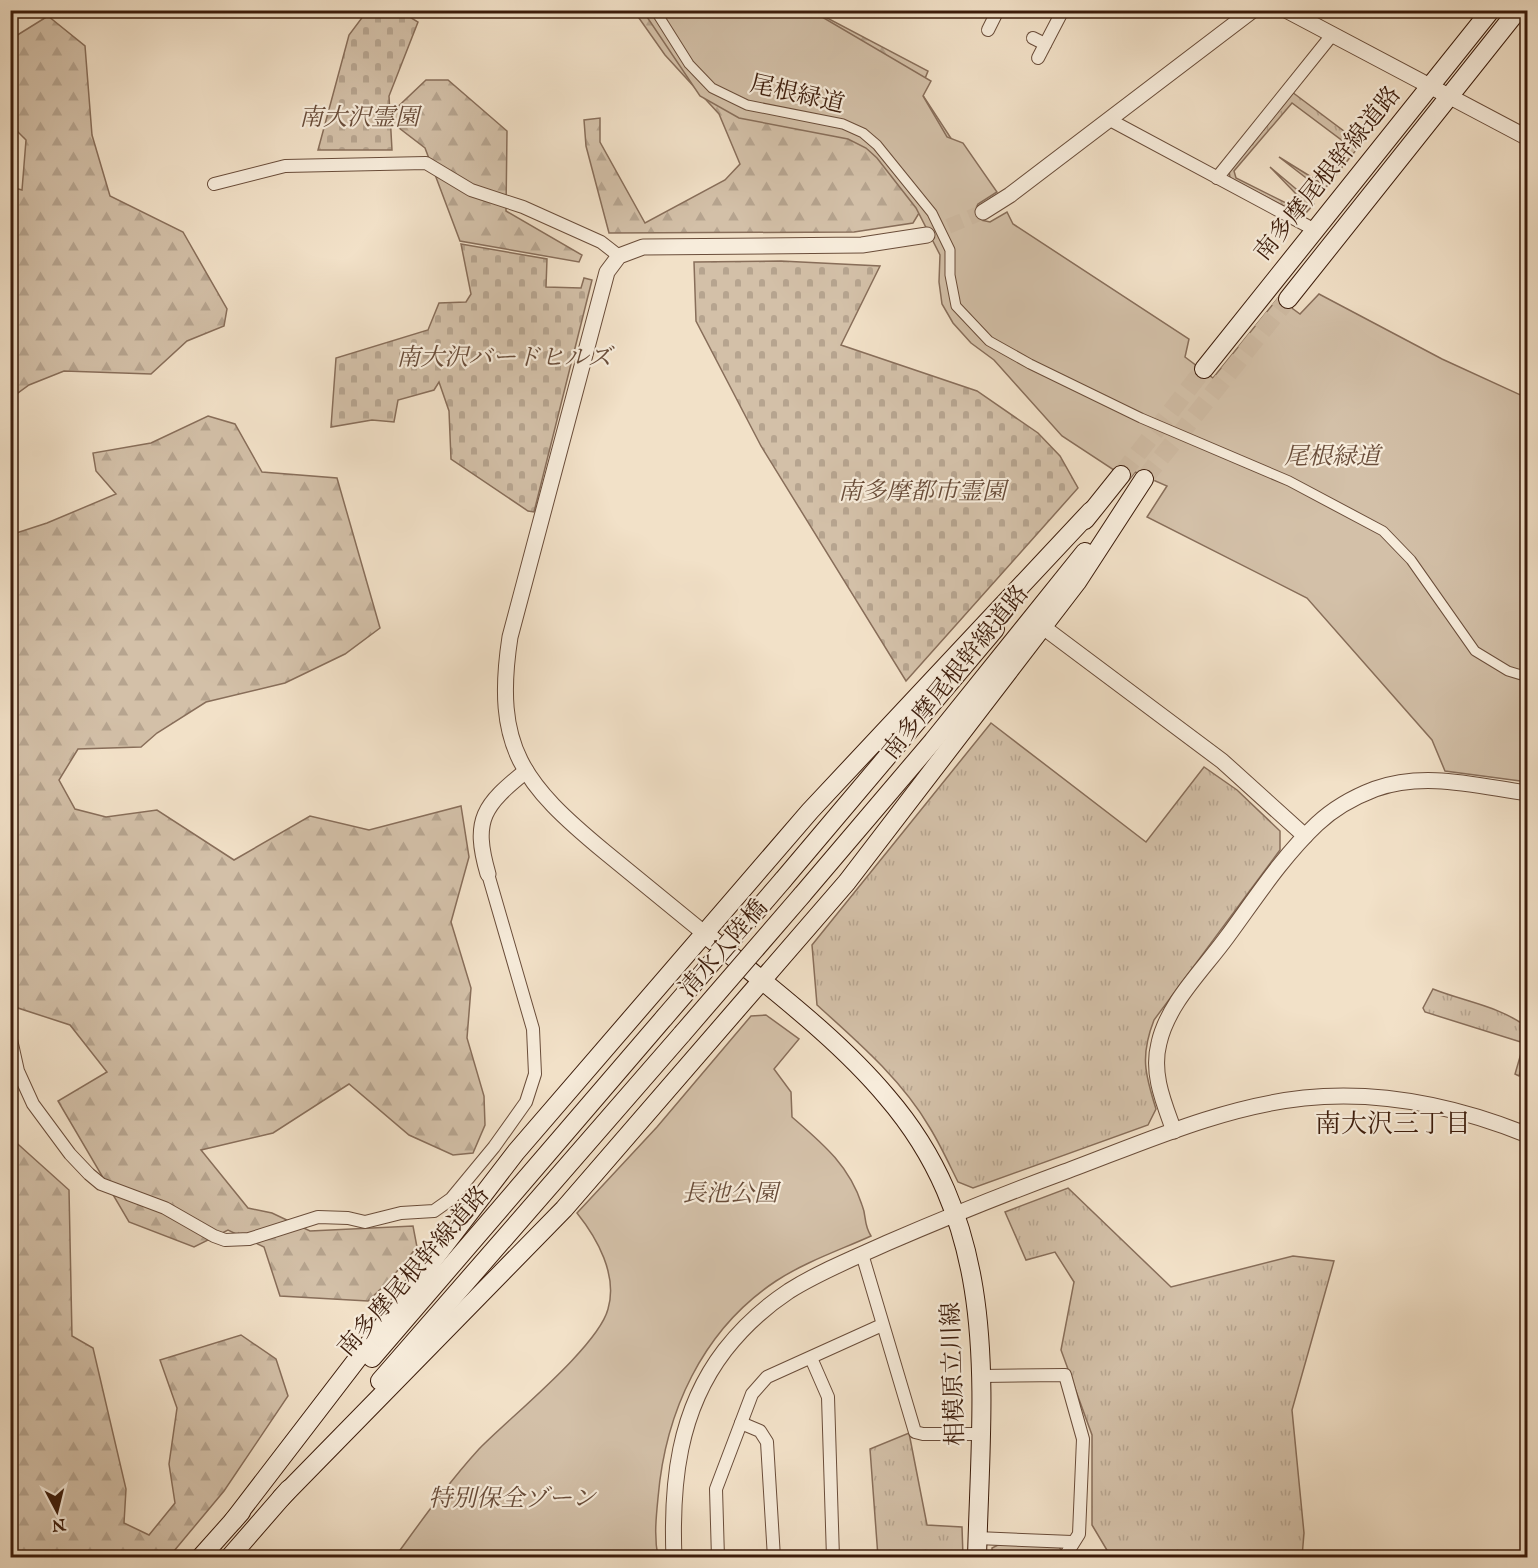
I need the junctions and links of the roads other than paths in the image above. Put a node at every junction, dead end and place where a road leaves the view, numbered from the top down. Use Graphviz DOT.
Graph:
graph roads {
  1 [pos="655,10"];
  2 [pos="1063,10"];
  3 [pos="1253,10"];
  4 [pos="1286,10"];
  5 [pos="1491,10"];
  6 [pos="1521,13"];
  7 [pos="996,14"];
  8 [pos="1007,25"];
  9 [pos="988,30"];
  10 [pos="1332,35"];
  11 [pos="1033,38"];
  12 [pos="1045,45"];
  13 [pos="1038,58"];
  14 [pos="1430,87"];
  15 [pos="1449,97"];
  16 [pos="1110,120"];
  17 [pos="1527,138"];
  18 [pos="1217,178"];
  19 [pos="214,184"];
  20 [pos="983,212"];
  21 [pos="1315,230"];
  22 [pos="927,235"];
  23 [pos="618,256"];
  24 [pos="1288,299"];
  25 [pos="1204,369"];
  26 [pos="1121,476"];
  27 [pos="1091,511"];
  28 [pos="1043,627"];
  29 [pos="1527,677"];
  30 [pos="526,771"];
  31 [pos="1527,793"];
  32 [pos="1305,836"];
  33 [pos="488,874"];
  34 [pos="783,880"];
  35 [pos="802,895"];
  36 [pos="704,933"];
  37 [pos="760,980"];
  38 [pos="664,1018"];
  39 [pos="682,1034"];
  40 [pos="10,1035"];
  41 [pos="1174,1131"];
  42 [pos="1527,1135"];
  43 [pos="954,1214"];
  44 [pos="862,1254"];
  45 [pos="882,1325"];
  46 [pos="811,1358"];
  47 [pos="982,1376"];
  48 [pos="741,1423"];
  49 [pos="981,1434"];
  50 [pos="281,1498"];
  51 [pos="233,1521"];
  52 [pos="977,1538"];
  53 [pos="1072,1542"];
  54 [pos="201,1557"];
  55 [pos="229,1557"];
  56 [pos="674,1557"];
  57 [pos="718,1557"];
  58 [pos="774,1557"];
  59 [pos="833,1557"];
  60 [pos="977,1557"];
  61 [pos="1064,1557"];
  1 -- 29 [label="street, 尾根緑道"];
  2 -- 12 [label="street"];
  3 -- 16 [label="street"];
  4 -- 10 [label="street"];
  5 -- 14 [label="main road, 南多摩尾根幹線道路"];
  6 -- 15 [label="main road, 南多摩尾根幹線道路"];
  7 -- 8 [label="street"];
  7 -- 9 [label="street"];
  10 -- 14 [label="street"];
  10 -- 18 [label="street"];
  11 -- 12 [label="street"];
  12 -- 13 [label="street"];
  14 -- 15 [label="street"];
  14 -- 21 [label="main road, 南多摩尾根幹線道路"];
  15 -- 17 [label="street"];
  15 -- 24 [label="main road, 南多摩尾根幹線道路"];
  16 -- 18 [label="street"];
  16 -- 20 [label="street"];
  18 -- 21 [label="street"];
  19 -- 23 [label="street"];
  21 -- 25 [label="main road, 南多摩尾根幹線道路"];
  22 -- 23 [label="street"];
  23 -- 30 [label="street"];
  26 -- 27 [label="main road, 南多摩尾根幹線道路"];
  27 -- 34 [label="main road, 南多摩尾根幹線道路"];
  27 -- 36 [label="main road"];
  28 -- 32 [label="street"];
  28 -- 35 [label="main road, 南多摩尾根幹線道路"];
  28 -- 37 [label="main road"];
  30 -- 33 [label="street"];
  30 -- 36 [label="street"];
  31 -- 32 [label="street"];
  32 -- 41 [label="street"];
  33 -- 40 [label="street"];
  34 -- 38 [label="main road, 清水入陸橋, bridge"];
  35 -- 39 [label="main road, 清水入陸橋, bridge"];
  36 -- 37 [label="main road, 相模原立川線"];
  36 -- 51 [label="main road"];
  37 -- 43 [label="main road, 相模原立川線"];
  37 -- 50 [label="main road"];
  38 -- 51 [label="main road, 南多摩尾根幹線道路"];
  39 -- 50 [label="main road, 南多摩尾根幹線道路"];
  41 -- 42 [label="street"];
  41 -- 43 [label="street"];
  43 -- 44 [label="street"];
  43 -- 47 [label="main road, 相模原立川線"];
  44 -- 45 [label="street"];
  44 -- 56 [label="street"];
  45 -- 46 [label="street"];
  45 -- 49 [label="street"];
  46 -- 48 [label="street"];
  46 -- 59 [label="street"];
  47 -- 49 [label="main road, 相模原立川線"];
  47 -- 53 [label="street"];
  48 -- 57 [label="street"];
  48 -- 58 [label="street"];
  49 -- 52 [label="main road, 相模原立川線"];
  50 -- 55 [label="main road, 南多摩尾根幹線道路"];
  51 -- 54 [label="main road, 南多摩尾根幹線道路"];
  52 -- 53 [label="street"];
  52 -- 60 [label="main road, 相模原立川線"];
  53 -- 61 [label="street"];
}
